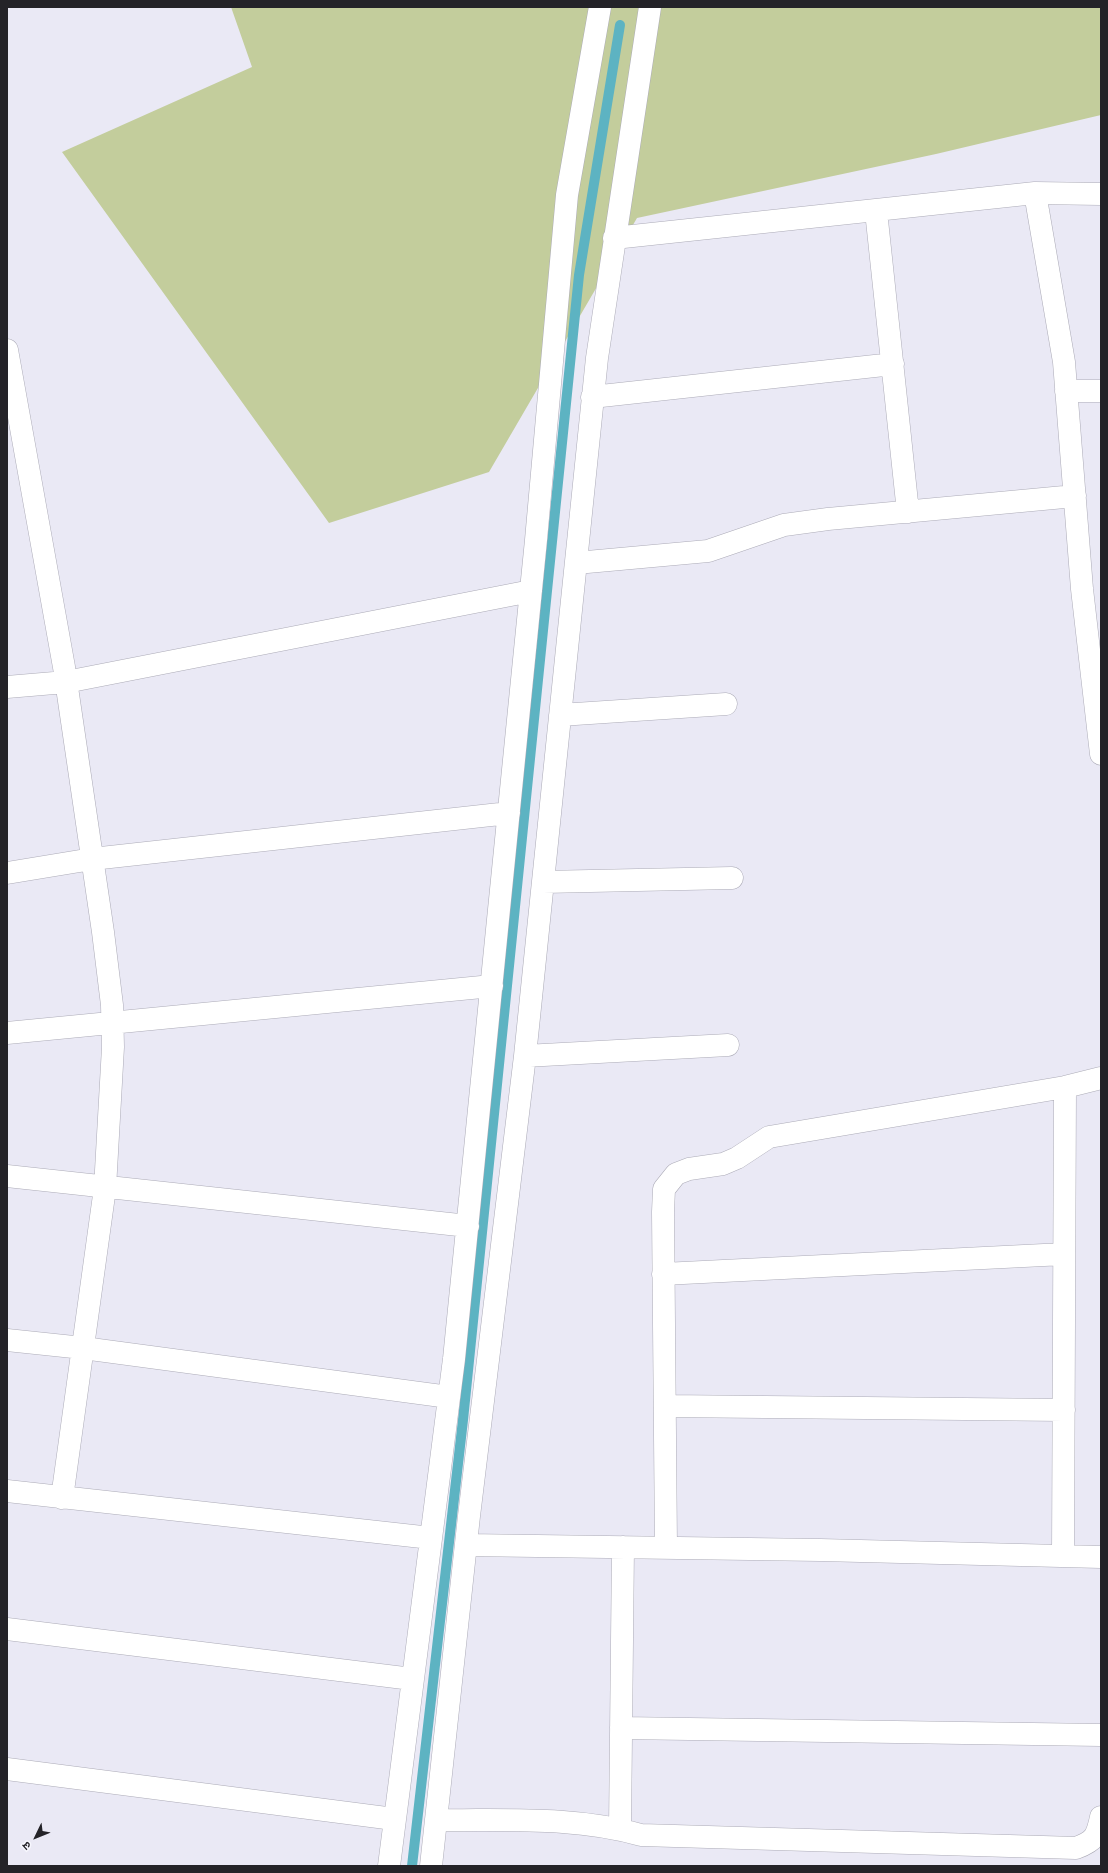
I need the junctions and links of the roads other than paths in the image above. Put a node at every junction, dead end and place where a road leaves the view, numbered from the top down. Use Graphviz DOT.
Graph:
graph roads {
  1 [pos="600,7"];
  2 [pos="650,7"];
  3 [pos="1035,193"];
  4 [pos="1101,194"];
  5 [pos="876,211"];
  6 [pos="614,238"];
  7 [pos="7,350"];
  8 [pos="893,364"];
  9 [pos="1066,391"];
  10 [pos="1101,391"];
  11 [pos="592,397"];
  12 [pos="1075,496"];
  13 [pos="908,512"];
  14 [pos="576,563"];
  15 [pos="1092,588"];
  16 [pos="531,591"];
  17 [pos="66,682"];
  18 [pos="7,687"];
  19 [pos="726,704"];
  20 [pos="560,715"];
  21 [pos="1101,754"];
  22 [pos="509,813"];
  23 [pos="92,859"];
  24 [pos="7,873"];
  25 [pos="732,878"];
  26 [pos="543,882"];
  27 [pos="492,986"];
  28 [pos="112,1024"];
  29 [pos="7,1033"];
  30 [pos="728,1045"];
  31 [pos="525,1056"];
  32 [pos="1101,1078"];
  33 [pos="1065,1087"];
  34 [pos="7,1176"];
  35 [pos="105,1188"];
  36 [pos="468,1226"];
  37 [pos="1064,1254"];
  38 [pos="663,1274"];
  39 [pos="7,1340"];
  40 [pos="83,1348"];
  41 [pos="449,1397"];
  42 [pos="665,1406"];
  43 [pos="1064,1410"];
  44 [pos="7,1491"];
  45 [pos="62,1498"];
  46 [pos="431,1538"];
  47 [pos="466,1544"];
  48 [pos="623,1547"];
  49 [pos="666,1548"];
  50 [pos="1063,1556"];
  51 [pos="1101,1557"];
  52 [pos="7,1629"];
  53 [pos="412,1679"];
  54 [pos="621,1728"];
  55 [pos="1101,1735"];
  56 [pos="7,1769"];
  57 [pos="1101,1816"];
  58 [pos="394,1819"];
  59 [pos="436,1820"];
  60 [pos="620,1829"];
  61 [pos="389,1866"];
  62 [pos="431,1866"];
  1 -- 16 [label="street"];
  2 -- 6 [label="street"];
  3 -- 4 [label="street"];
  3 -- 5 [label="street"];
  3 -- 9 [label="street"];
  5 -- 6 [label="street"];
  5 -- 8 [label="street"];
  6 -- 11 [label="street"];
  7 -- 17 [label="street"];
  8 -- 11 [label="street"];
  8 -- 13 [label="street"];
  9 -- 10 [label="street"];
  9 -- 12 [label="street"];
  11 -- 14 [label="street"];
  12 -- 13 [label="street"];
  12 -- 15 [label="street"];
  13 -- 14 [label="street"];
  14 -- 20 [label="street"];
  15 -- 21 [label="street"];
  16 -- 17 [label="street"];
  16 -- 22 [label="street"];
  17 -- 18 [label="street"];
  17 -- 23 [label="street"];
  19 -- 20 [label="street"];
  20 -- 26 [label="street"];
  22 -- 23 [label="street"];
  22 -- 27 [label="street"];
  23 -- 24 [label="street"];
  23 -- 28 [label="street"];
  25 -- 26 [label="street"];
  26 -- 31 [label="street"];
  27 -- 28 [label="street"];
  27 -- 36 [label="street"];
  28 -- 29 [label="street"];
  28 -- 35 [label="street"];
  30 -- 31 [label="street"];
  31 -- 47 [label="street"];
  32 -- 33 [label="street"];
  33 -- 37 [label="street"];
  33 -- 38 [label="street"];
  34 -- 35 [label="street"];
  35 -- 36 [label="street"];
  35 -- 40 [label="street"];
  36 -- 41 [label="street"];
  37 -- 38 [label="street"];
  37 -- 43 [label="street"];
  38 -- 42 [label="street"];
  39 -- 40 [label="street"];
  40 -- 41 [label="street"];
  40 -- 45 [label="street"];
  41 -- 46 [label="street"];
  42 -- 43 [label="street"];
  42 -- 49 [label="street"];
  43 -- 50 [label="street"];
  44 -- 45 [label="street"];
  45 -- 46 [label="street"];
  46 -- 53 [label="street"];
  47 -- 48 [label="street"];
  47 -- 59 [label="street"];
  48 -- 49 [label="street"];
  48 -- 54 [label="street"];
  49 -- 50 [label="street"];
  50 -- 51 [label="street"];
  52 -- 53 [label="street"];
  53 -- 58 [label="street"];
  54 -- 55 [label="street"];
  54 -- 60 [label="street"];
  56 -- 58 [label="street"];
  57 -- 60 [label="street"];
  58 -- 61 [label="street"];
  59 -- 60 [label="street"];
  59 -- 62 [label="street"];
}
